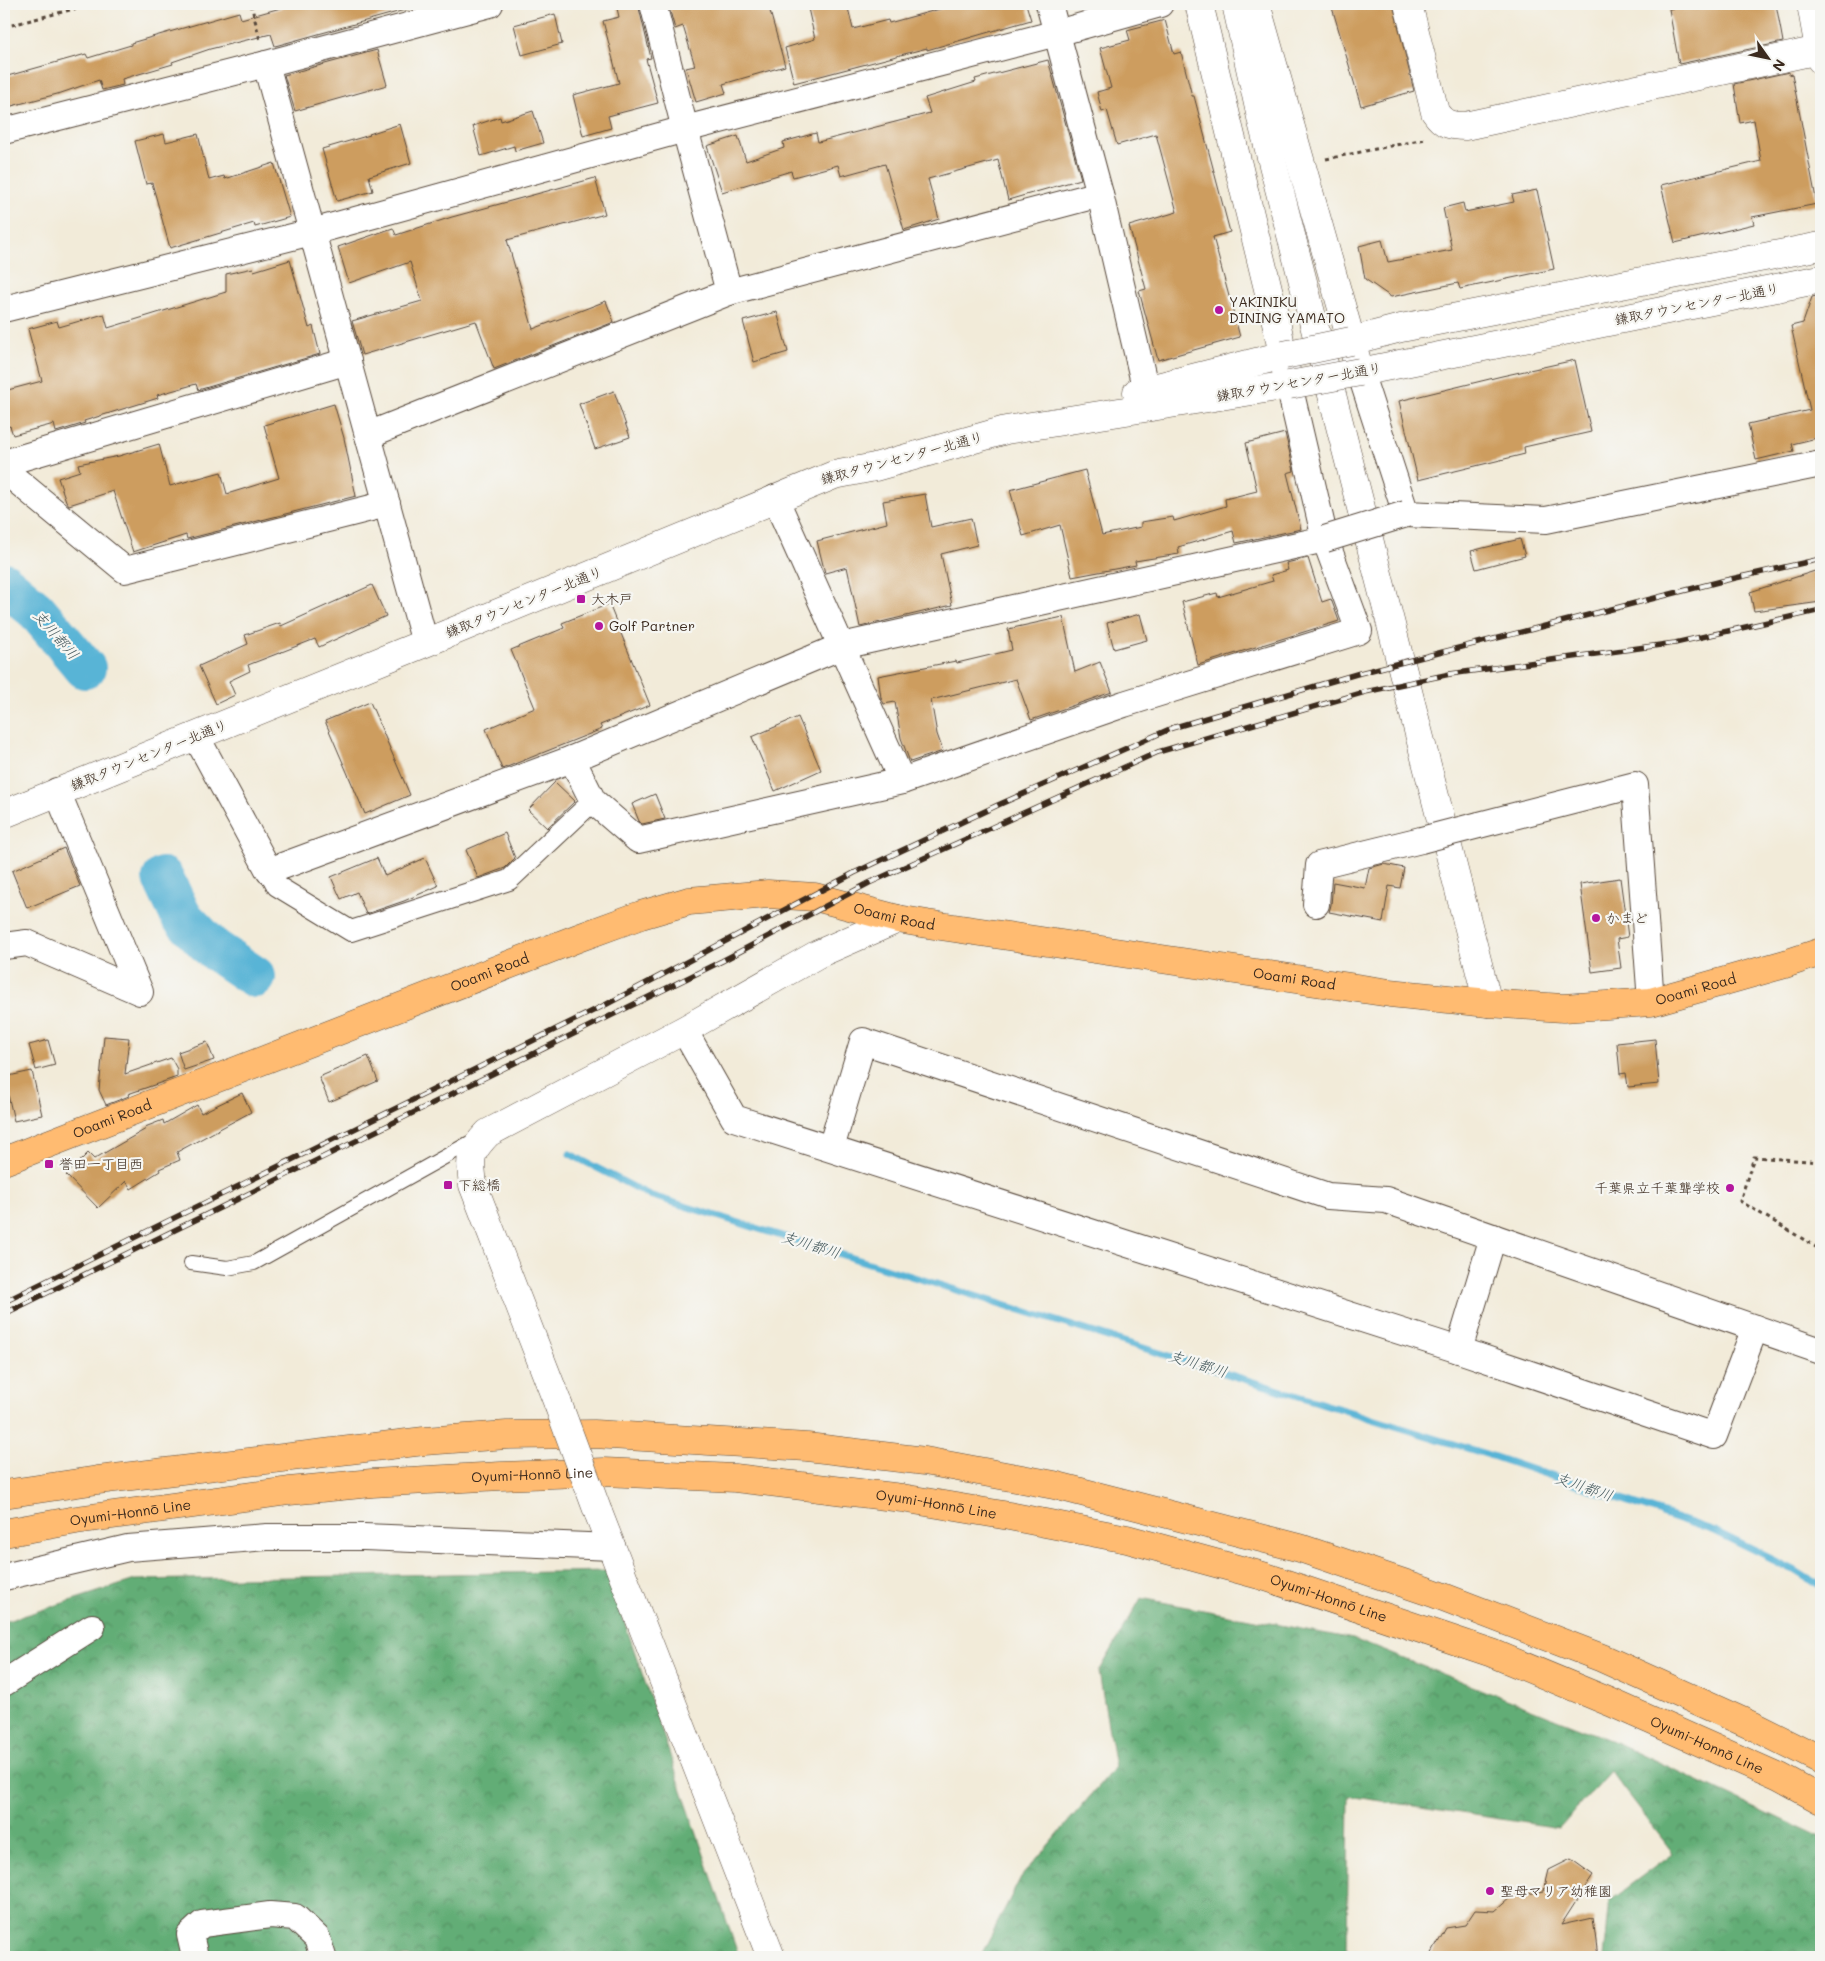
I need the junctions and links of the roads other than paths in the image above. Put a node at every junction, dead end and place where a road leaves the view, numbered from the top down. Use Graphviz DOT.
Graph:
graph roads {
  1 [pos="490,4"];
  2 [pos="653,4"];
  3 [pos="1049,4"];
  4 [pos="1160,4"];
  5 [pos="1200,4"];
  6 [pos="1224,4"];
  7 [pos="1236,4"];
  8 [pos="1256,4"];
  9 [pos="1408,4"];
  10 [pos="1811,4"];
  11 [pos="1057,33"];
  12 [pos="1820,55"];
  13 [pos="266,64"];
  14 [pos="1262,122"];
  15 [pos="685,129"];
  16 [pos="4,132"];
  17 [pos="1100,194"];
  18 [pos="312,232"];
  19 [pos="1821,246"];
  20 [pos="1821,279"];
  21 [pos="729,292"];
  22 [pos="4,309"];
  23 [pos="1350,341"];
  24 [pos="1284,356"];
  25 [pos="348,361"];
  26 [pos="1360,372"];
  27 [pos="1289,385"];
  28 [pos="1146,391"];
  29 [pos="368,435"];
  30 [pos="4,463"];
  31 [pos="1821,464"];
  32 [pos="4,470"];
  33 [pos="834,474"];
  34 [pos="775,498"];
  35 [pos="387,504"];
  36 [pos="1406,514"];
  37 [pos="1325,539"];
  38 [pos="425,643"];
  39 [pos="842,646"];
  40 [pos="196,736"];
  41 [pos="572,759"];
  42 [pos="902,781"];
  43 [pos="58,792"];
  44 [pos="593,801"];
  45 [pos="4,814"];
  46 [pos="269,872"];
  47 [pos="1316,904"];
  48 [pos="898,919"];
  49 [pos="4,946"];
  50 [pos="1821,952"];
  51 [pos="1651,1002"];
  52 [pos="1488,1003"];
  53 [pos="684,1030"];
  54 [pos="488,1133"];
  55 [pos="831,1148"];
  56 [pos="4,1162"];
  57 [pos="1493,1237"];
  58 [pos="191,1264"];
  59 [pos="1755,1328"];
  60 [pos="1459,1350"];
  61 [pos="1821,1351"];
  62 [pos="4,1494"];
  63 [pos="4,1533"];
  64 [pos="612,1548"];
  65 [pos="4,1577"];
  66 [pos="92,1627"];
  67 [pos="4,1683"];
  68 [pos="1821,1760"];
  69 [pos="1821,1800"];
  70 [pos="195,1957"];
  71 [pos="323,1957"];
  72 [pos="771,1957"];
  1 -- 13 [label="street"];
  2 -- 15 [label="street"];
  3 -- 11 [label="street"];
  4 -- 11 [label="street"];
  5 -- 24 [label="street"];
  6 -- 14 [label="street"];
  7 -- 14 [label="street"];
  8 -- 23 [label="street"];
  9 -- 12 [label="street"];
  10 -- 12 [label="street"];
  11 -- 15 [label="street"];
  11 -- 17 [label="street"];
  13 -- 16 [label="street"];
  13 -- 18 [label="street"];
  14 -- 52 [label="street"];
  15 -- 18 [label="street"];
  15 -- 21 [label="street"];
  17 -- 21 [label="street"];
  17 -- 28 [label="street"];
  18 -- 22 [label="street"];
  18 -- 25 [label="street"];
  19 -- 23 [label="street, 鎌取タウンセンター北通り"];
  20 -- 26 [label="street, 鎌取タウンセンター北通り"];
  21 -- 29 [label="street"];
  23 -- 24 [label="street, 鎌取タウンセンター北通り, bridge"];
  23 -- 26 [label="street"];
  24 -- 27 [label="street"];
  24 -- 28 [label="street, 鎌取タウンセンター北通り"];
  25 -- 29 [label="street"];
  25 -- 30 [label="street"];
  26 -- 27 [label="street, 鎌取タウンセンター北通り, bridge"];
  26 -- 36 [label="street"];
  27 -- 33 [label="street, 鎌取タウンセンター北通り"];
  27 -- 37 [label="street"];
  28 -- 33 [label="street, 鎌取タウンセンター北通り"];
  29 -- 35 [label="street"];
  31 -- 36 [label="street"];
  32 -- 35 [label="street"];
  33 -- 34 [label="street, 鎌取タウンセンター北通り"];
  34 -- 38 [label="street, 鎌取タウンセンター北通り"];
  34 -- 39 [label="street"];
  35 -- 38 [label="street"];
  36 -- 37 [label="street, bridge"];
  37 -- 39 [label="street"];
  37 -- 42 [label="street"];
  38 -- 40 [label="street, 鎌取タウンセンター北通り"];
  39 -- 41 [label="street"];
  39 -- 42 [label="street"];
  40 -- 43 [label="street, 鎌取タウンセンター北通り"];
  40 -- 46 [label="street"];
  41 -- 44 [label="street"];
  41 -- 46 [label="street"];
  42 -- 44 [label="street"];
  43 -- 45 [label="street, 鎌取タウンセンター北通り"];
  43 -- 49 [label="street"];
  44 -- 46 [label="street"];
  47 -- 51 [label="street, bridge"];
  48 -- 52 [label="main road, Ooami Road"];
  48 -- 53 [label="street"];
  48 -- 56 [label="main road, Ooami Road"];
  50 -- 51 [label="main road, Ooami Road"];
  51 -- 52 [label="main road, Ooami Road"];
  53 -- 54 [label="street"];
  53 -- 55 [label="street"];
  54 -- 58 [label="lane"];
  54 -- 64 [label="street, bridge"];
  55 -- 57 [label="street"];
  55 -- 60 [label="street"];
  57 -- 59 [label="street"];
  57 -- 60 [label="street"];
  59 -- 60 [label="street"];
  59 -- 61 [label="street"];
  62 -- 68 [label="main road"];
  63 -- 69 [label="main road, Oyumi-Honnō Line"];
  64 -- 65 [label="street"];
  64 -- 72 [label="street"];
  66 -- 67 [label="street"];
  70 -- 71 [label="street"];
}
